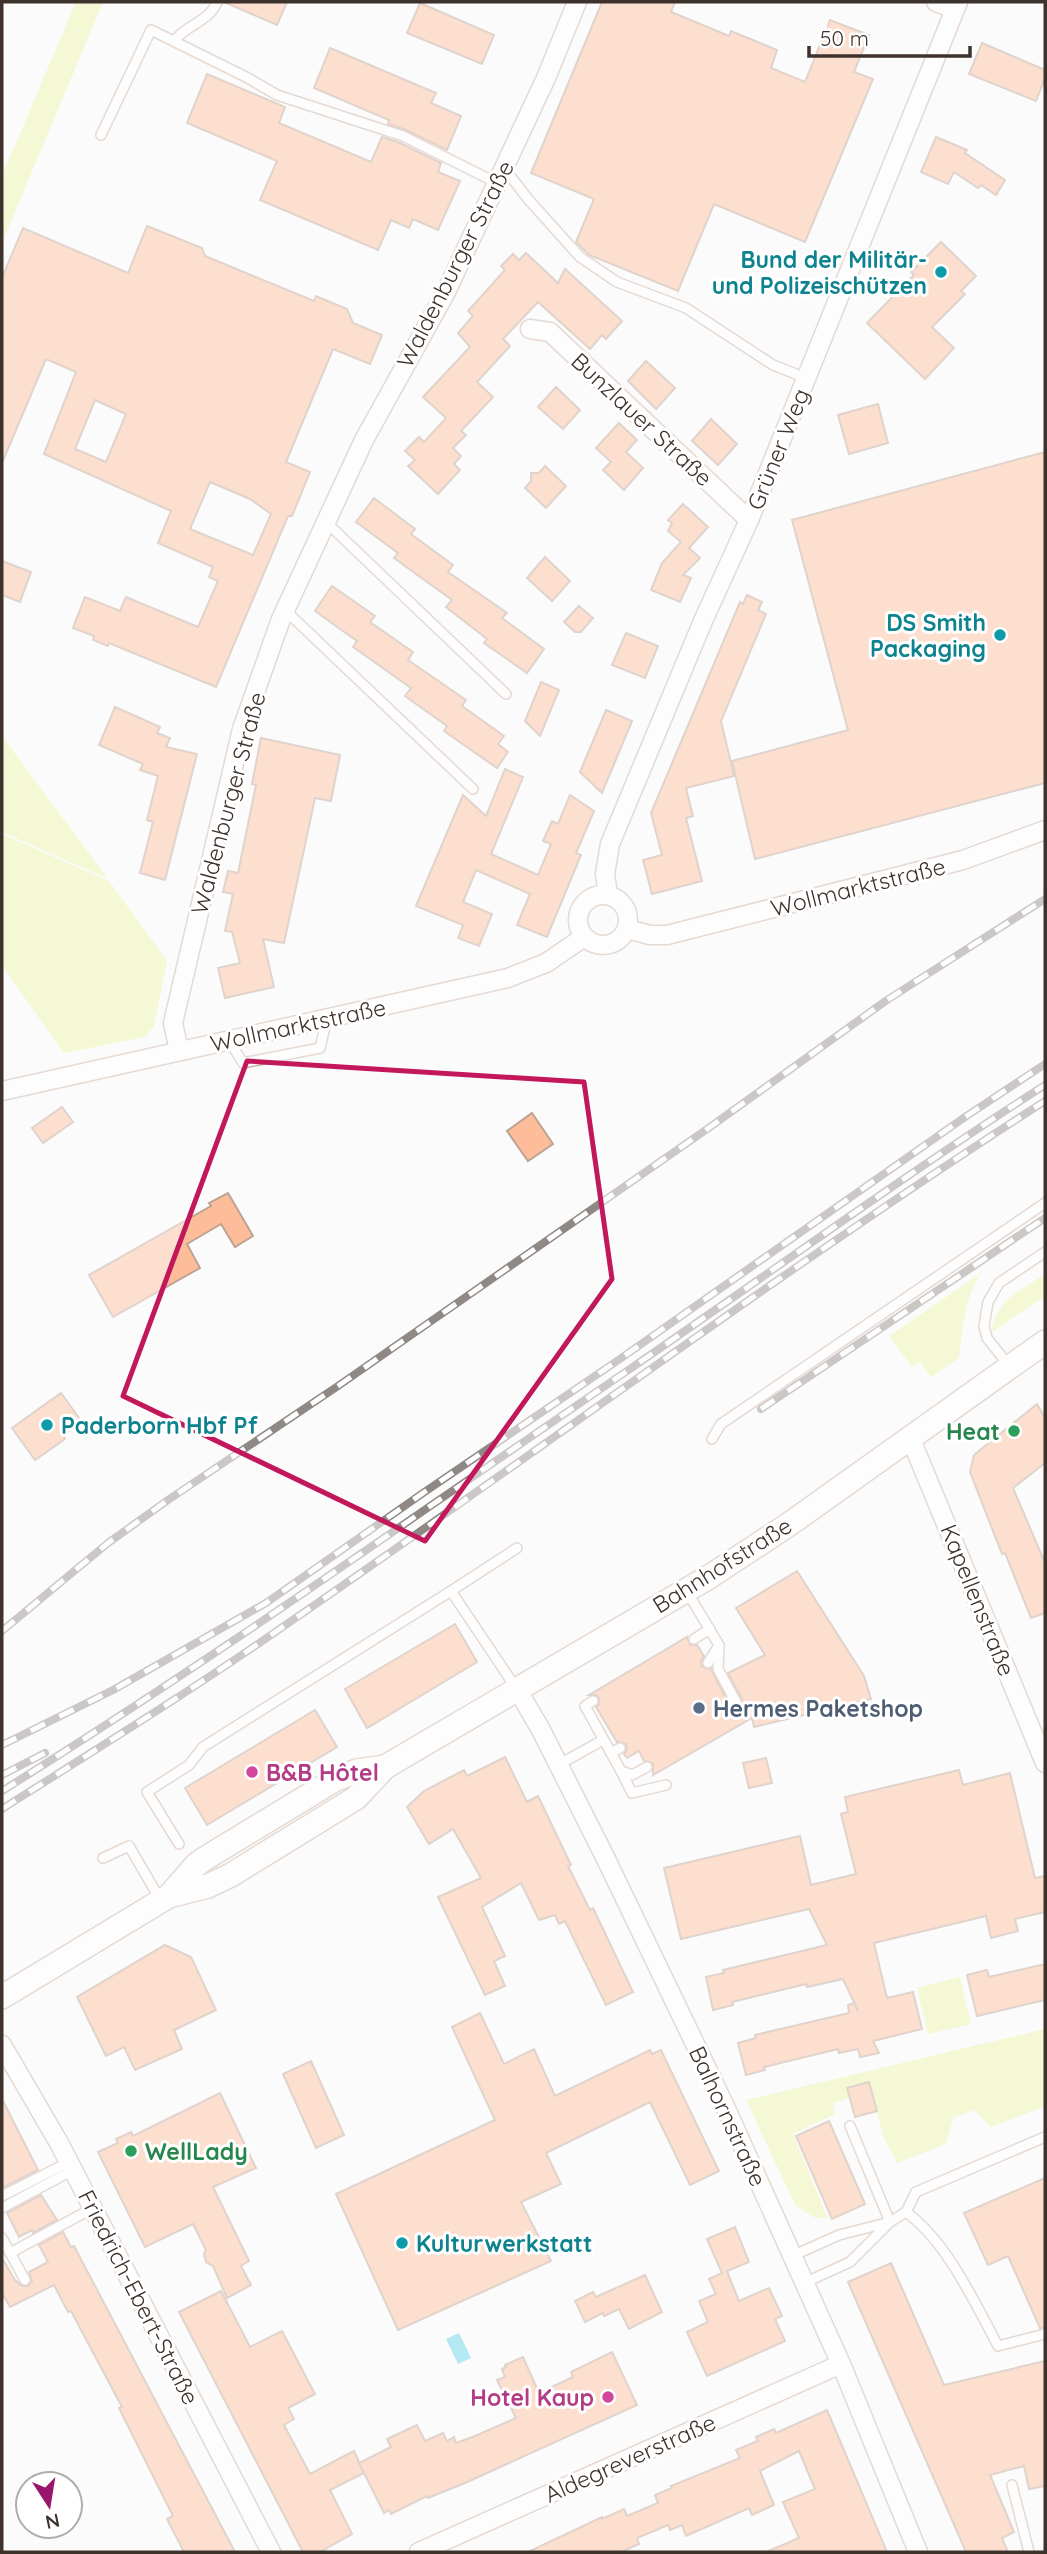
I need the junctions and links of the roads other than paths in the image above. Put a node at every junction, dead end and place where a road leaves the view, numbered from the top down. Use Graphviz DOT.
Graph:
graph roads {
  1 [pos="218,2"];
  2 [pos="577,2"];
  3 [pos="936,2"];
  4 [pos="957,5"];
  5 [pos="174,41"];
  6 [pos="101,135"];
  7 [pos="501,176"];
  8 [pos="530,329"];
  9 [pos="806,378"];
  10 [pos="749,520"];
  11 [pos="326,523"];
  12 [pos="285,610"];
  13 [pos="506,695"];
  14 [pos="473,789"];
  15 [pos="1045,830"];
  16 [pos="608,895"];
  17 [pos="627,929"];
  18 [pos="584,937"];
  19 [pos="327,1018"];
  20 [pos="229,1040"];
  21 [pos="179,1051"];
  22 [pos="2,1091"];
  23 [pos="1045,1203"];
  24 [pos="1045,1252"];
  25 [pos="1045,1342"];
  26 [pos="1010,1367"];
  27 [pos="910,1437"];
  28 [pos="712,1439"];
  29 [pos="517,1548"];
  30 [pos="686,1590"];
  31 [pos="451,1591"];
  32 [pos="710,1629"];
  33 [pos="694,1639"];
  34 [pos="719,1645"];
  35 [pos="708,1663"];
  36 [pos="517,1689"];
  37 [pos="593,1701"];
  38 [pos="736,1702"];
  39 [pos="603,1740"];
  40 [pos="620,1748"];
  41 [pos="611,1753"];
  42 [pos="1045,1763"];
  43 [pos="558,1765"];
  44 [pos="647,1767"];
  45 [pos="621,1771"];
  46 [pos="666,1785"];
  47 [pos="179,1844"];
  48 [pos="103,1858"];
  49 [pos="165,1898"];
  50 [pos="2,1997"];
  51 [pos="2,2045"];
  52 [pos="850,2126"];
  53 [pos="1045,2137"];
  54 [pos="71,2166"];
  55 [pos="2,2196"];
  56 [pos="2,2208"];
  57 [pos="93,2208"];
  58 [pos="906,2212"];
  59 [pos="890,2222"];
  60 [pos="2,2238"];
  61 [pos="10,2253"];
  62 [pos="792,2256"];
  63 [pos="25,2280"];
  64 [pos="804,2283"];
  65 [pos="1045,2334"];
  66 [pos="841,2364"];
  67 [pos="1012,2485"];
  68 [pos="271,2552"];
  69 [pos="419,2552"];
  70 [pos="919,2552"];
  71 [pos="1029,2552"];
  1 -- 5 [label="lane"];
  2 -- 7 [label="street, Waldenburger Straße"];
  3 -- 4 [label="street"];
  4 -- 9 [label="street, Grüner Weg"];
  5 -- 6 [label="lane"];
  5 -- 7 [label="lane"];
  7 -- 9 [label="lane"];
  7 -- 11 [label="street, Waldenburger Straße"];
  8 -- 10 [label="street, Bunzlauer Straße"];
  9 -- 10 [label="street, Grüner Weg"];
  10 -- 16 [label="street, Grüner Weg"];
  11 -- 12 [label="street, Waldenburger Straße"];
  11 -- 13 [label="lane"];
  12 -- 14 [label="lane"];
  12 -- 21 [label="street, Waldenburger Straße"];
  15 -- 17 [label="street, Wollmarktstraße"];
  16 -- 17 [label="street"];
  16 -- 18 [label="street"];
  17 -- 18 [label="street"];
  18 -- 19 [label="street, Wollmarktstraße"];
  19 -- 20 [label="street, Wollmarktstraße"];
  19 -- 20 [label="lane"];
  20 -- 21 [label="street, Wollmarktstraße"];
  21 -- 22 [label="street, Wollmarktstraße"];
  23 -- 28 [label="lane"];
  24 -- 26 [label="lane"];
  25 -- 26 [label="main road, Bahnhofstraße"];
  26 -- 27 [label="main road, Bahnhofstraße"];
  27 -- 30 [label="main road, Bahnhofstraße"];
  27 -- 42 [label="street, Kapellenstraße"];
  29 -- 31 [label="lane"];
  30 -- 32 [label="lane"];
  30 -- 36 [label="main road, Bahnhofstraße"];
  31 -- 36 [label="lane"];
  31 -- 47 [label="lane"];
  32 -- 33 [label="lane"];
  32 -- 34 [label="lane"];
  34 -- 35 [label="lane"];
  34 -- 38 [label="lane"];
  36 -- 43 [label="street, Balhornstraße"];
  36 -- 49 [label="main road, Bahnhofstraße"];
  37 -- 39 [label="lane"];
  39 -- 41 [label="lane"];
  39 -- 43 [label="lane"];
  40 -- 41 [label="lane"];
  41 -- 45 [label="lane"];
  43 -- 62 [label="street, Balhornstraße"];
  44 -- 45 [label="lane"];
  45 -- 46 [label="lane"];
  48 -- 49 [label="lane"];
  49 -- 50 [label="main road, Bahnhofstraße"];
  51 -- 54 [label="street, Friedrich-Ebert-Straße"];
  52 -- 59 [label="lane"];
  53 -- 58 [label="lane"];
  54 -- 55 [label="lane"];
  54 -- 56 [label="lane"];
  54 -- 57 [label="street, Friedrich-Ebert-Straße"];
  57 -- 61 [label="lane"];
  57 -- 68 [label="street, Friedrich-Ebert-Straße"];
  58 -- 59 [label="lane"];
  58 -- 65 [label="lane"];
  59 -- 62 [label="lane"];
  59 -- 64 [label="lane"];
  60 -- 61 [label="lane"];
  61 -- 63 [label="lane"];
  62 -- 64 [label="street, Balhornstraße"];
  64 -- 66 [label="street, Balhornstraße"];
  66 -- 69 [label="street, Aldegreverstraße"];
  66 -- 70 [label="street, Balhornstraße"];
  67 -- 71 [label="lane"];
}
